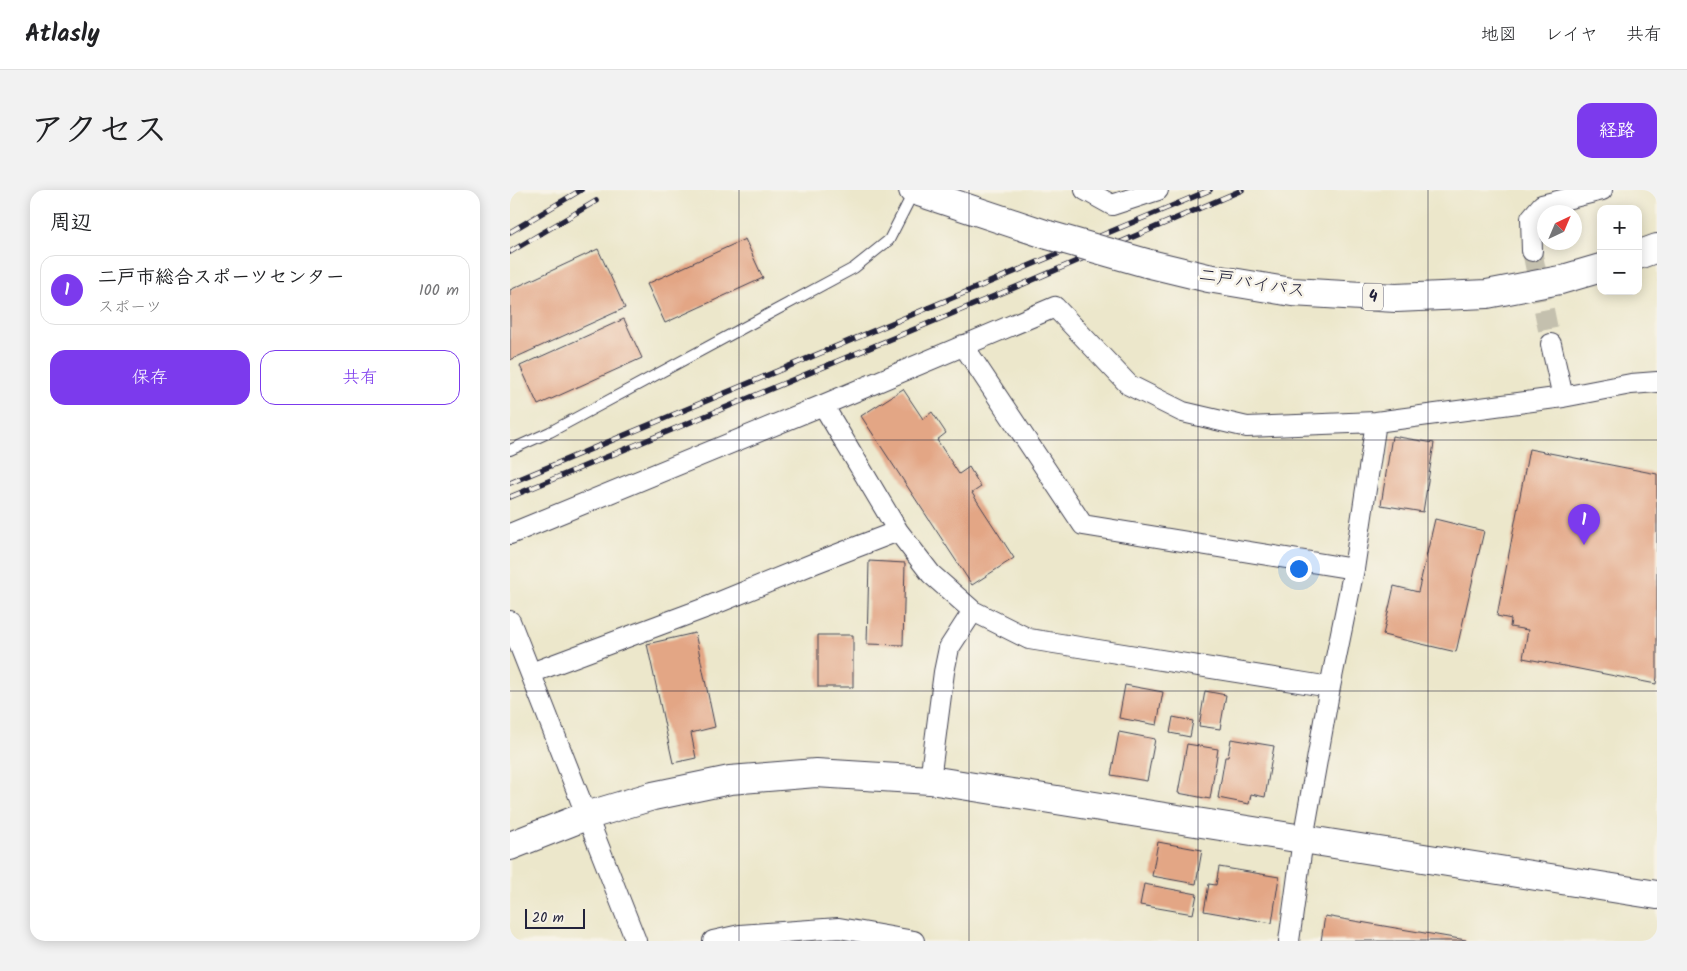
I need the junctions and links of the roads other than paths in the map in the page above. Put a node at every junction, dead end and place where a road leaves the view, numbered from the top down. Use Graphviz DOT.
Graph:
graph roads {
  1 [pos="913,190"];
  2 [pos="1085,190"];
  3 [pos="1158,190"];
  4 [pos="1602,190"];
  5 [pos="1657,248"];
  6 [pos="1532,251"];
  7 [pos="1642,254"];
  8 [pos="1597,269"];
  9 [pos="963,344"];
  10 [pos="1551,344"];
  11 [pos="1657,382"];
  12 [pos="1563,397"];
  13 [pos="823,405"];
  14 [pos="1376,422"];
  15 [pos="510,450"];
  16 [pos="898,530"];
  17 [pos="510,534"];
  18 [pos="1354,569"];
  19 [pos="973,611"];
  20 [pos="510,622"];
  21 [pos="531,673"];
  22 [pos="1330,687"];
  23 [pos="930,780"];
  24 [pos="586,816"];
  25 [pos="1303,839"];
  26 [pos="510,846"];
  27 [pos="1657,895"];
  28 [pos="636,941"];
  29 [pos="713,941"];
  30 [pos="914,941"];
  31 [pos="1289,941"];
  1 -- 8 [label="main road, 二戸バイパス / 4, bridge"];
  1 -- 15 [label="lane"];
  2 -- 3 [label="street"];
  4 -- 6 [label="street"];
  5 -- 7 [label="main road"];
  9 -- 13 [label="street"];
  9 -- 14 [label="street"];
  9 -- 18 [label="street"];
  10 -- 12 [label="street"];
  11 -- 12 [label="street"];
  12 -- 14 [label="street"];
  13 -- 16 [label="street"];
  13 -- 17 [label="street"];
  14 -- 18 [label="street"];
  16 -- 19 [label="street"];
  16 -- 21 [label="street"];
  18 -- 22 [label="street"];
  19 -- 22 [label="street"];
  19 -- 23 [label="street"];
  20 -- 21 [label="street"];
  21 -- 24 [label="street"];
  22 -- 25 [label="street"];
  23 -- 24 [label="main road"];
  23 -- 25 [label="main road"];
  24 -- 26 [label="main road"];
  24 -- 28 [label="street"];
  25 -- 27 [label="main road"];
  25 -- 31 [label="street"];
  29 -- 30 [label="street"];
}
